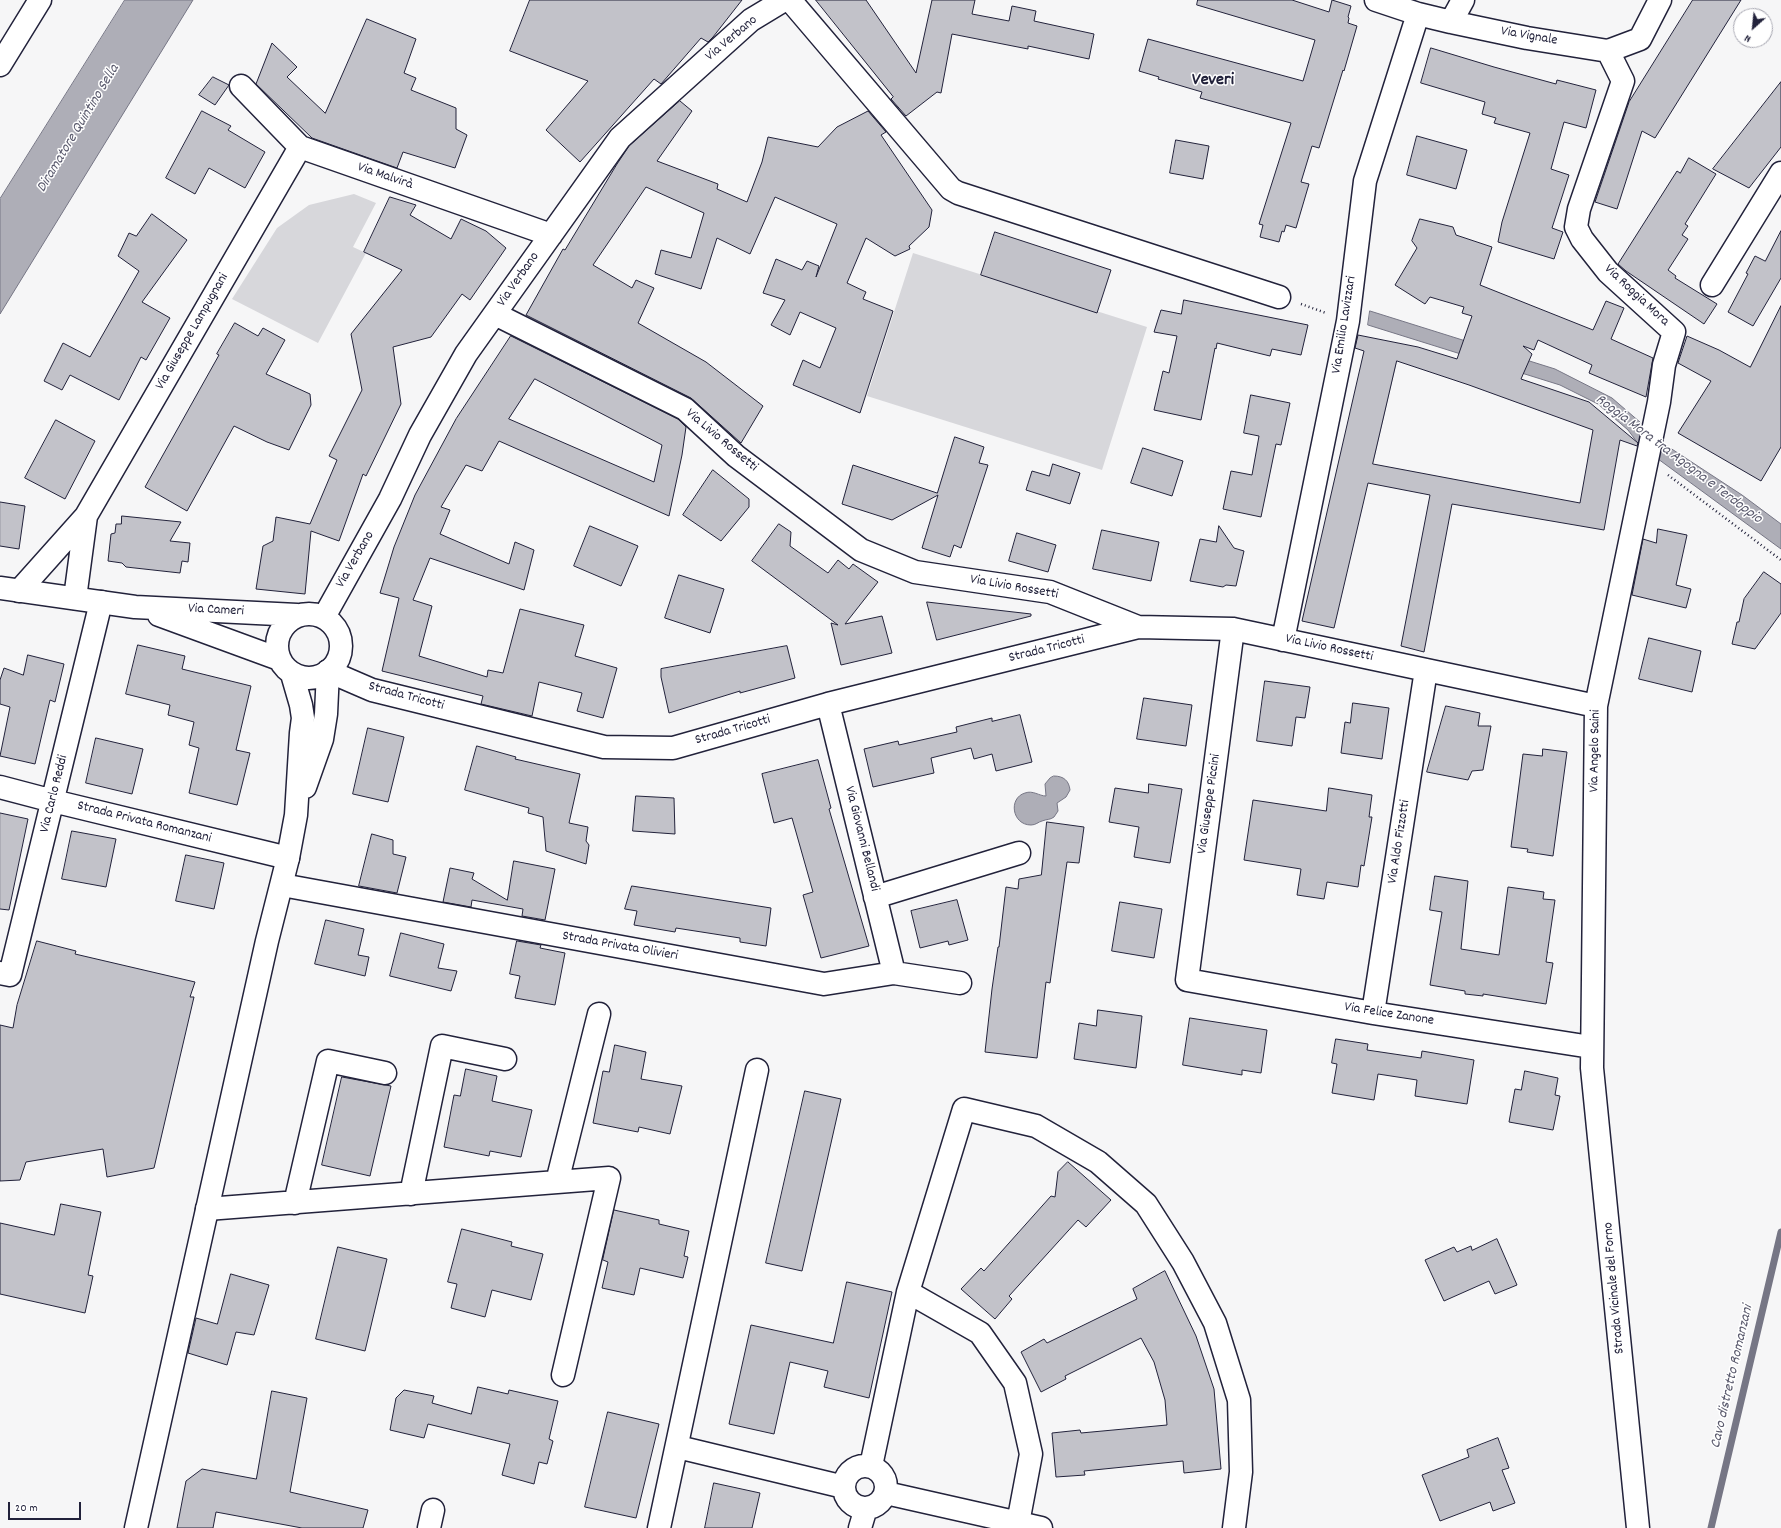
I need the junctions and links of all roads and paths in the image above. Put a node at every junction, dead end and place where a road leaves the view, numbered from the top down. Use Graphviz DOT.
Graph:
graph roads {
  1 [pos="40,0"];
  2 [pos="784,0"];
  3 [pos="790,0"];
  4 [pos="1376,0"];
  5 [pos="1463,0"];
  6 [pos="1660,0"];
  7 [pos="1418,14"];
  8 [pos="1451,22"];
  9 [pos="1608,51"];
  10 [pos="0,64"];
  11 [pos="241,86"];
  12 [pos="300,147"];
  13 [pos="1781,173"];
  14 [pos="551,235"];
  15 [pos="1712,286"];
  16 [pos="1279,297"];
  17 [pos="495,314"];
  18 [pos="1348,321"];
  19 [pos="1647,458"];
  20 [pos="86,516"];
  21 [pos="1781,560"];
  22 [pos="10,590"];
  23 [pos="75,598"];
  24 [pos="101,602"];
  25 [pos="135,607"];
  26 [pos="297,615"];
  27 [pos="324,617"];
  28 [pos="1138,627"];
  29 [pos="1233,629"];
  30 [pos="1283,640"];
  31 [pos="285,667"];
  32 [pos="1426,670"];
  33 [pos="328,671"];
  34 [pos="828,704"];
  35 [pos="1596,706"];
  36 [pos="0,787"];
  37 [pos="53,801"];
  38 [pos="296,815"];
  39 [pos="1019,853"];
  40 [pos="288,858"];
  41 [pos="282,885"];
  42 [pos="875,897"];
  43 [pos="0,972"];
  44 [pos="894,973"];
  45 [pos="1187,980"];
  46 [pos="960,983"];
  47 [pos="1373,1013"];
  48 [pos="599,1014"];
  49 [pos="1591,1047"];
  50 [pos="505,1059"];
  51 [pos="757,1070"];
  52 [pos="385,1073"];
  53 [pos="557,1182"];
  54 [pos="411,1194"];
  55 [pos="294,1203"];
  56 [pos="207,1209"];
  57 [pos="908,1292"];
  58 [pos="563,1375"];
  59 [pos="678,1447"];
  60 [pos="871,1466"];
  61 [pos="844,1487"];
  62 [pos="886,1493"];
  63 [pos="863,1518"];
  64 [pos="1016,1525"];
  65 [pos="136,1528"];
  66 [pos="659,1528"];
  67 [pos="1041,1528"];
  68 [pos="1234,1528"];
  69 [pos="1638,1528"];
  1 -- 10 [label="street"];
  2 -- 14 [label="street, Via Verbano"];
  3 -- 16 [label="street"];
  4 -- 7 [label="street, Via Vignale"];
  5 -- 8 [label="street"];
  6 -- 9 [label="street, Via Vignale"];
  7 -- 8 [label="street, Via Vignale"];
  7 -- 18 [label="street, Via Emilio Lavizzari"];
  8 -- 9 [label="street, Via Vignale"];
  9 -- 19 [label="street, Via Roggia Mora"];
  11 -- 12 [label="street, Via Malvirà"];
  12 -- 14 [label="street, Via Malvirà"];
  12 -- 20 [label="street, Via Giuseppe Lampugnani"];
  13 -- 15 [label="street"];
  14 -- 17 [label="street, Via Verbano"];
  16 -- 18 [label="path"];
  17 -- 27 [label="street, Via Verbano"];
  17 -- 28 [label="street, Via Livio Rossetti"];
  18 -- 30 [label="street, Via Emilio Lavizzari"];
  19 -- 21 [label="path"];
  19 -- 35 [label="street, Via Angelo Saini"];
  20 -- 22 [label="street, Via Giuseppe Lampugnani"];
  20 -- 23 [label="street, Via Giuseppe Lampugnani"];
  22 -- 23 [label="street, Via Cameri"];
  23 -- 24 [label="street, Via Cameri"];
  24 -- 25 [label="street, Via Cameri"];
  24 -- 37 [label="street, Via Carlo Reddi"];
  25 -- 26 [label="street, Via Cameri"];
  25 -- 31 [label="street, Via Cameri"];
  26 -- 27 [label="street, Via Cameri"];
  26 -- 31 [label="street"];
  27 -- 33 [label="street"];
  28 -- 29 [label="street, Via Livio Rossetti"];
  28 -- 34 [label="street, Strada Tricotti"];
  29 -- 30 [label="street, Via Livio Rossetti"];
  29 -- 45 [label="street, Via Giuseppe Piccini"];
  30 -- 32 [label="street, Via Livio Rossetti"];
  31 -- 33 [label="street, Via Cameri"];
  31 -- 38 [label="street"];
  32 -- 35 [label="street, Via Livio Rossetti"];
  32 -- 47 [label="street, Via Aldo Fizzotti"];
  33 -- 34 [label="street, Strada Tricotti"];
  33 -- 38 [label="street"];
  34 -- 42 [label="street, Via Giovanni Bellandi"];
  35 -- 49 [label="street, Via Angelo Saini"];
  36 -- 37 [label="street, Strada Privata Romanzani"];
  37 -- 40 [label="street, Strada Privata Romanzani"];
  37 -- 43 [label="street, Via Carlo Reddi"];
  38 -- 40 [label="street"];
  39 -- 42 [label="street"];
  40 -- 41 [label="street"];
  41 -- 44 [label="street, Strada Privata Olivieri"];
  41 -- 56 [label="street"];
  42 -- 44 [label="street, Via Giovanni Bellandi"];
  44 -- 46 [label="street, Strada Privata Olivieri"];
  45 -- 47 [label="street, Via Felice Zanone"];
  47 -- 49 [label="street, Via Felice Zanone"];
  48 -- 53 [label="street"];
  49 -- 69 [label="street, Strada Vicinale del Forno"];
  50 -- 54 [label="street"];
  51 -- 59 [label="street"];
  52 -- 55 [label="street"];
  53 -- 54 [label="street"];
  53 -- 58 [label="street"];
  54 -- 55 [label="street"];
  55 -- 56 [label="street"];
  56 -- 65 [label="street"];
  57 -- 60 [label="street"];
  57 -- 64 [label="street"];
  57 -- 68 [label="street"];
  59 -- 61 [label="street"];
  59 -- 66 [label="street"];
  60 -- 61 [label="street"];
  60 -- 62 [label="street"];
  61 -- 63 [label="street"];
  62 -- 63 [label="street"];
  62 -- 64 [label="street"];
  64 -- 67 [label="street"];
}
